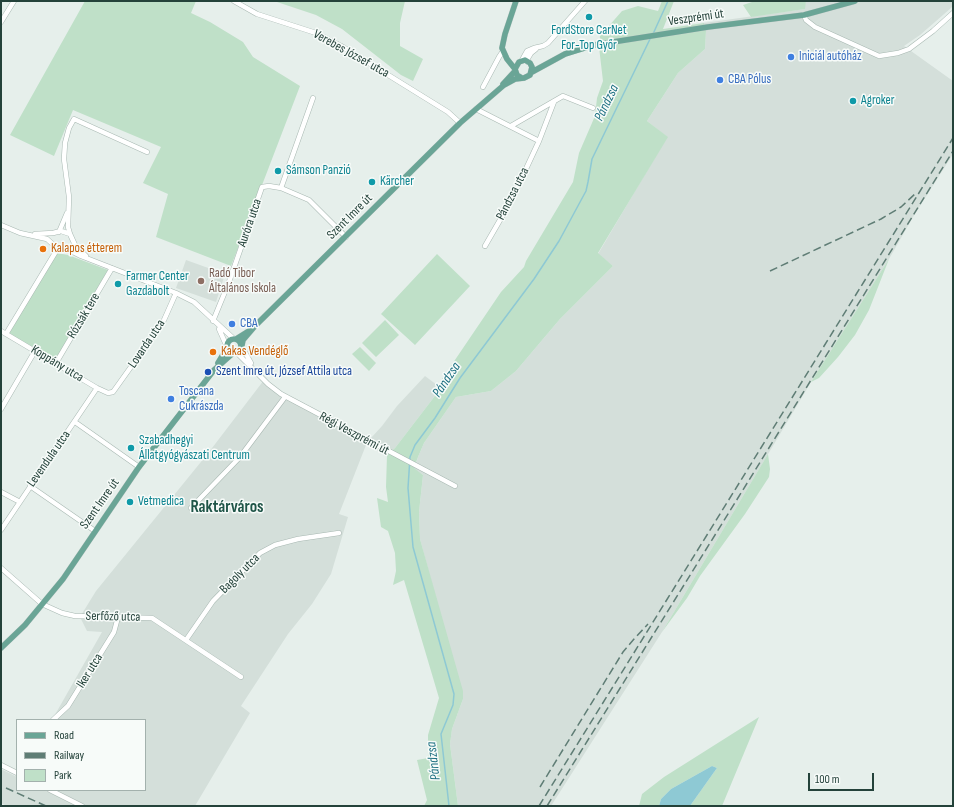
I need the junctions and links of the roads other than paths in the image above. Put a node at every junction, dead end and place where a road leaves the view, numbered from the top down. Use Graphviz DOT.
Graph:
graph roads {
  1 [pos="14,1"];
  2 [pos="234,1"];
  3 [pos="516,1"];
  4 [pos="584,1"];
  5 [pos="855,1"];
  6 [pos="953,13"];
  7 [pos="804,15"];
  8 [pos="1,22"];
  9 [pos="503,51"];
  10 [pos="565,54"];
  11 [pos="525,62"];
  12 [pos="515,70"];
  13 [pos="532,72"];
  14 [pos="522,78"];
  15 [pos="483,87"];
  16 [pos="496,91"];
  17 [pos="313,98"];
  18 [pos="554,102"];
  19 [pos="593,108"];
  20 [pos="476,109"];
  21 [pos="460,123"];
  22 [pos="511,126"];
  23 [pos="539,141"];
  24 [pos="147,152"];
  25 [pos="281,188"];
  26 [pos="70,206"];
  27 [pos="1,225"];
  28 [pos="58,232"];
  29 [pos="23,234"];
  30 [pos="71,237"];
  31 [pos="346,237"];
  32 [pos="485,246"];
  33 [pos="56,247"];
  34 [pos="63,250"];
  35 [pos="90,259"];
  36 [pos="112,268"];
  37 [pos="176,293"];
  38 [pos="213,321"];
  39 [pos="255,326"];
  40 [pos="1,331"];
  41 [pos="6,334"];
  42 [pos="234,339"];
  43 [pos="242,346"];
  44 [pos="227,348"];
  45 [pos="35,351"];
  46 [pos="235,353"];
  47 [pos="56,363"];
  48 [pos="214,370"];
  49 [pos="258,374"];
  50 [pos="97,388"];
  51 [pos="113,392"];
  52 [pos="285,397"];
  53 [pos="1,409"];
  54 [pos="75,422"];
  55 [pos="139,467"];
  56 [pos="30,486"];
  57 [pos="454,486"];
  58 [pos="1,492"];
  59 [pos="20,502"];
  60 [pos="191,508"];
  61 [pos="1,530"];
  62 [pos="95,531"];
  63 [pos="339,533"];
  64 [pos="1,568"];
  65 [pos="42,604"];
  66 [pos="118,617"];
  67 [pos="186,640"];
  68 [pos="1,648"];
  69 [pos="241,677"];
  70 [pos="54,719"];
  71 [pos="1,765"];
  72 [pos="16,772"];
  73 [pos="52,791"];
  74 [pos="82,806"];
  1 -- 8 [label="street"];
  2 -- 21 [label="street, Verebes József utca"];
  3 -- 9 [label="main road"];
  4 -- 11 [label="street"];
  5 -- 7 [label="main road, Veszprémi út"];
  6 -- 7 [label="street"];
  7 -- 10 [label="main road, Veszprémi út"];
  9 -- 11 [label="main road"];
  9 -- 12 [label="main road"];
  9 -- 15 [label="street"];
  10 -- 11 [label="main road, Veszprémi út"];
  10 -- 13 [label="main road, Veszprémi út"];
  11 -- 12 [label="main road"];
  11 -- 13 [label="main road"];
  12 -- 14 [label="main road"];
  12 -- 16 [label="main road, Szent Imre út"];
  13 -- 14 [label="main road"];
  14 -- 16 [label="main road, Szent Imre út"];
  16 -- 20 [label="main road, Szent Imre út"];
  17 -- 25 [label="street"];
  18 -- 19 [label="street"];
  18 -- 22 [label="street"];
  18 -- 23 [label="street, Pándzsa utca"];
  20 -- 21 [label="main road, Szent Imre út"];
  20 -- 22 [label="street"];
  21 -- 31 [label="main road, Szent Imre út"];
  22 -- 23 [label="street"];
  23 -- 32 [label="street, Pándzsa utca"];
  24 -- 26 [label="street"];
  25 -- 31 [label="street"];
  25 -- 38 [label="street, Auróra utca"];
  26 -- 28 [label="street"];
  26 -- 30 [label="street"];
  27 -- 29 [label="street"];
  28 -- 29 [label="street"];
  28 -- 30 [label="street"];
  28 -- 33 [label="street"];
  29 -- 33 [label="street"];
  30 -- 34 [label="street"];
  30 -- 35 [label="street"];
  31 -- 39 [label="main road, Szent Imre út"];
  33 -- 34 [label="street"];
  33 -- 41 [label="street"];
  34 -- 35 [label="street"];
  35 -- 36 [label="street"];
  36 -- 37 [label="street"];
  36 -- 47 [label="street, Rózsák tere"];
  37 -- 38 [label="street"];
  37 -- 51 [label="street, Lovarda utca"];
  38 -- 42 [label="street"];
  38 -- 44 [label="street"];
  39 -- 42 [label="main road, Szent Imre út"];
  39 -- 43 [label="main road, Szent Imre út"];
  40 -- 41 [label="street, Koppány utca"];
  41 -- 45 [label="street, Koppány utca"];
  42 -- 43 [label="main road"];
  42 -- 44 [label="main road"];
  43 -- 46 [label="main road"];
  43 -- 49 [label="street, Régi Veszprémi út"];
  44 -- 46 [label="main road"];
  44 -- 48 [label="main road, Szent Imre út"];
  45 -- 47 [label="street, Koppány utca"];
  45 -- 53 [label="street"];
  46 -- 48 [label="main road, Szent Imre út"];
  46 -- 49 [label="street, Régi Veszprémi út"];
  47 -- 50 [label="street, Koppány utca"];
  48 -- 55 [label="main road, Szent Imre út"];
  49 -- 52 [label="street, Régi Veszprémi út"];
  50 -- 51 [label="street, Koppány utca"];
  50 -- 54 [label="street, Levendula utca"];
  52 -- 57 [label="street, Régi Veszprémi út"];
  52 -- 60 [label="street"];
  54 -- 55 [label="street"];
  54 -- 56 [label="street, Levendula utca"];
  55 -- 62 [label="main road, Szent Imre út"];
  56 -- 59 [label="street, Levendula utca"];
  56 -- 62 [label="street"];
  58 -- 59 [label="street"];
  59 -- 61 [label="street, Levendula utca"];
  62 -- 65 [label="main road, Szent Imre út"];
  63 -- 67 [label="street, Bagoly utca"];
  64 -- 65 [label="street, Serfőző utca"];
  65 -- 66 [label="street, Serfőző utca"];
  65 -- 68 [label="main road, Szent Imre út"];
  66 -- 67 [label="street, Serfőző utca"];
  66 -- 70 [label="street, Iker utca"];
  67 -- 69 [label="street, Serfőző utca"];
  71 -- 72 [label="street"];
  73 -- 74 [label="street"];
}
